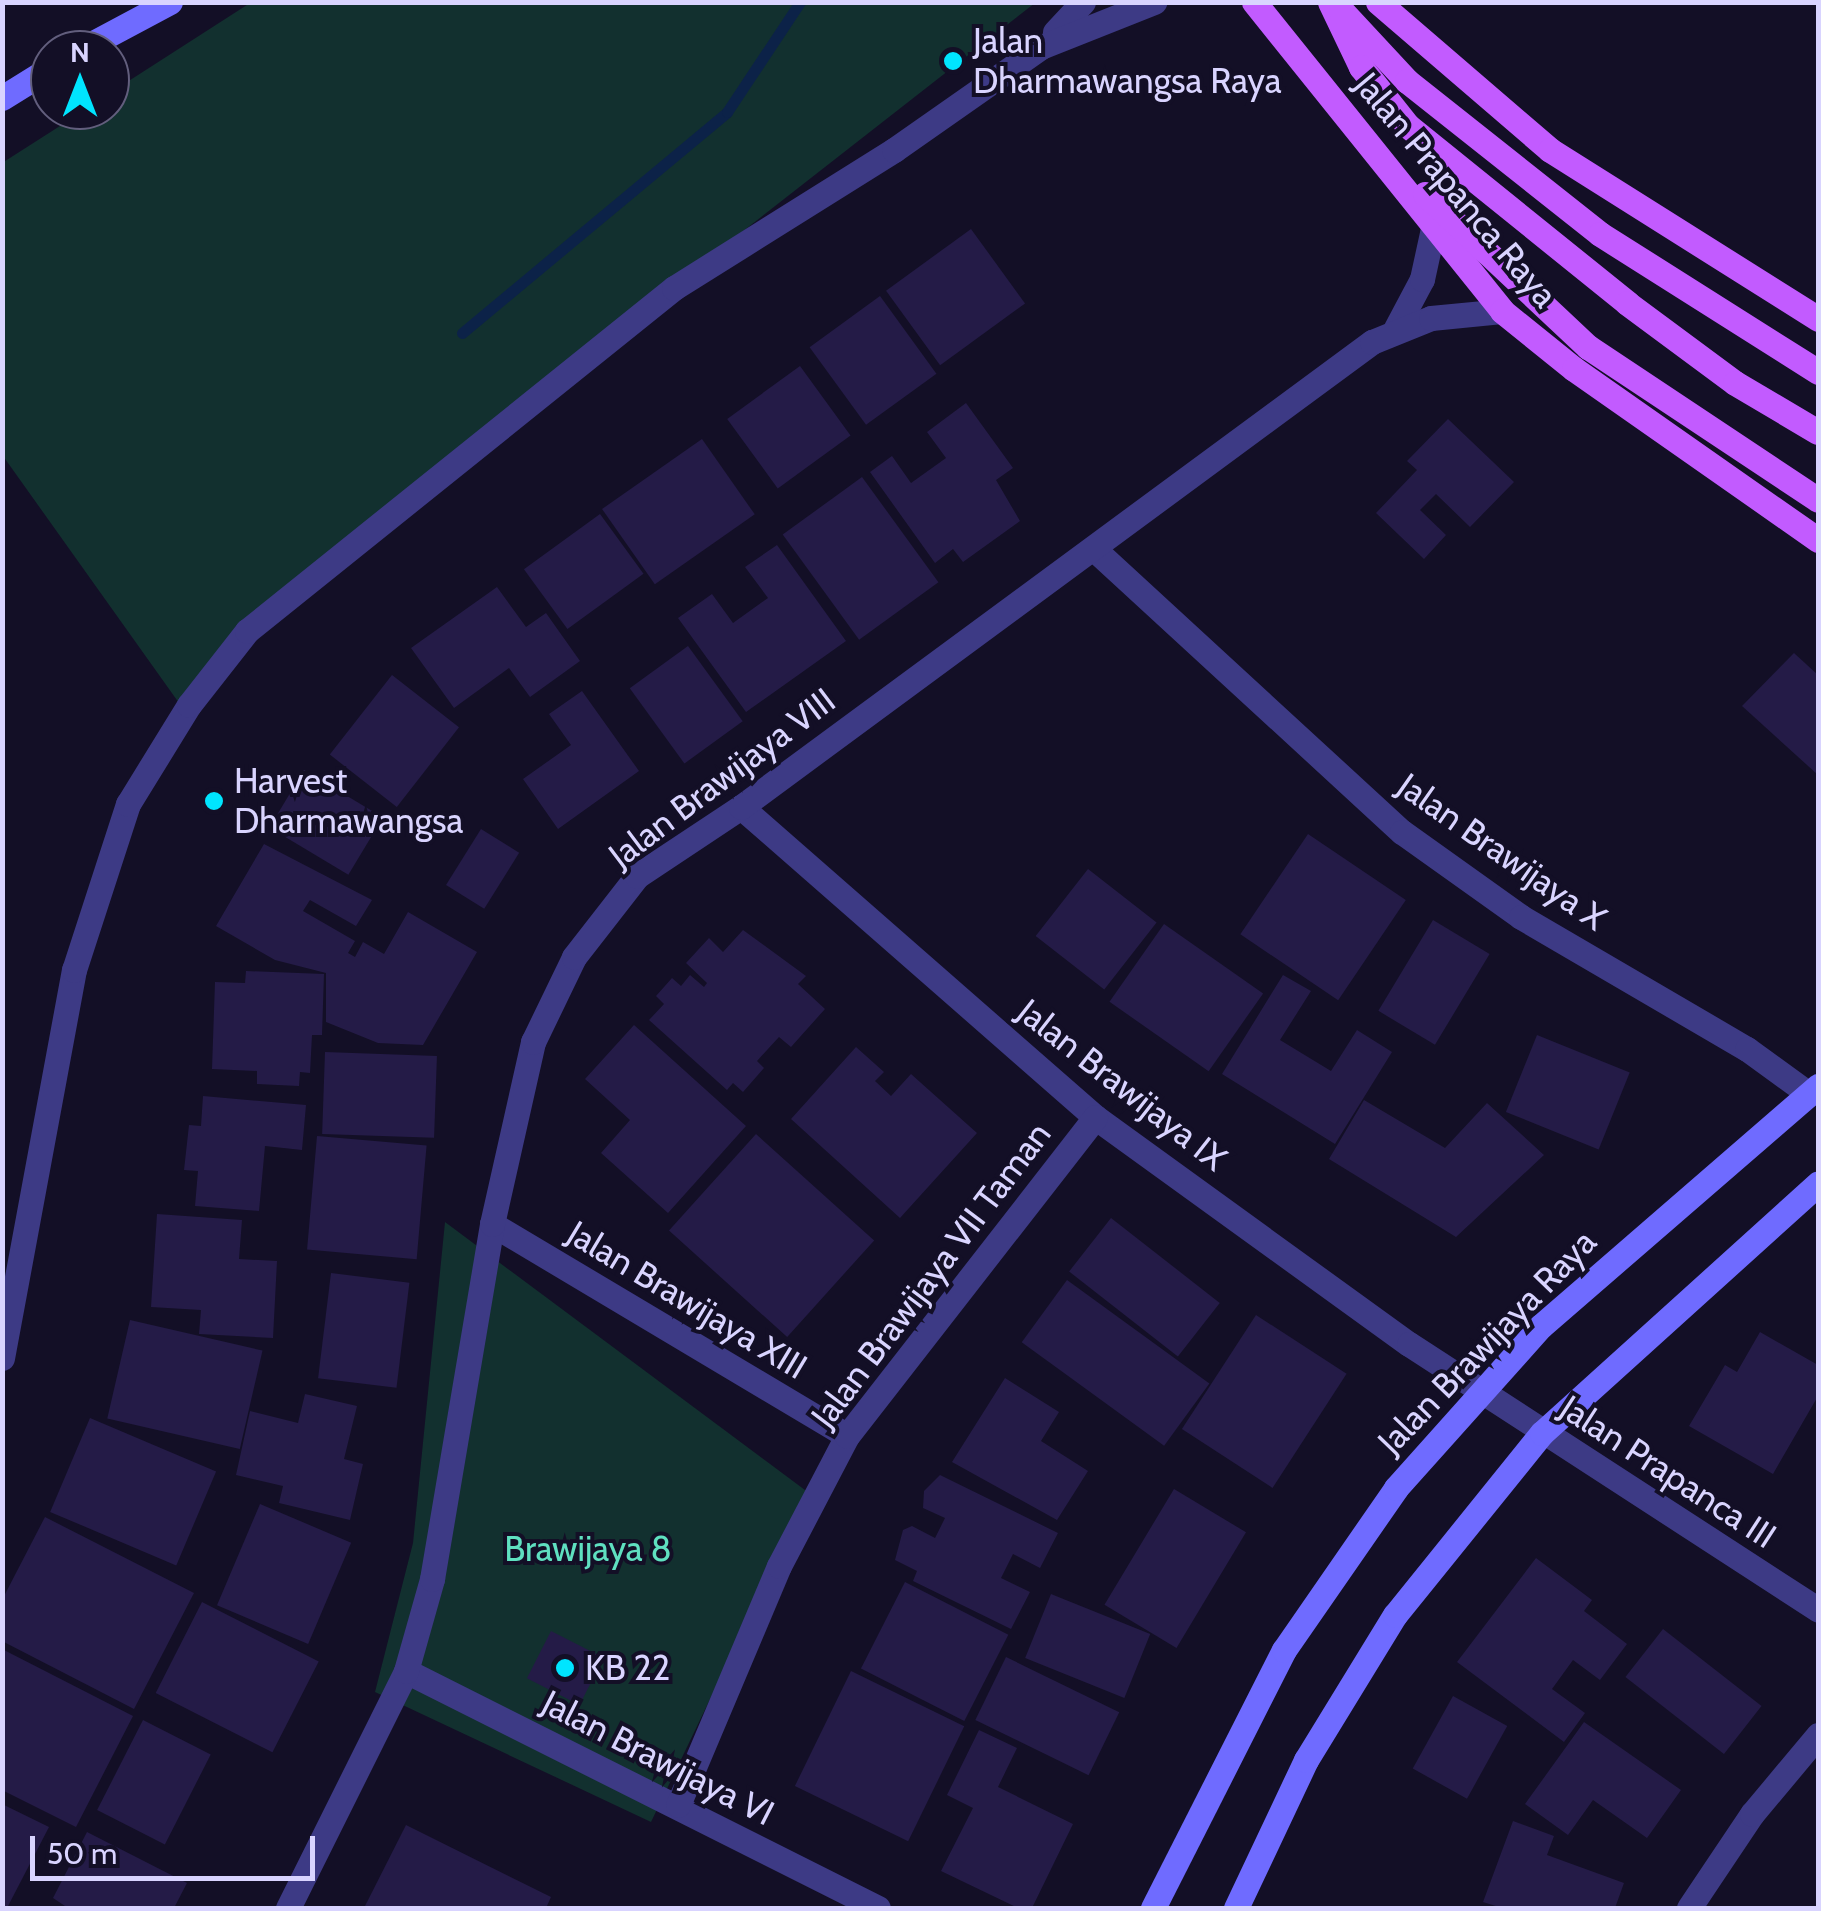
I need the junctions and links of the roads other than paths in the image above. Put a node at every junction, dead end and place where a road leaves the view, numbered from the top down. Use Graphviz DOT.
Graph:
graph roads {
  1 [pos="170,2"];
  2 [pos="1083,2"];
  3 [pos="1154,2"];
  4 [pos="1254,2"];
  5 [pos="1332,2"];
  6 [pos="1378,2"];
  7 [pos="118,30"];
  8 [pos="1040,46"];
  9 [pos="30,80"];
  10 [pos="2,98"];
  11 [pos="1442,220"];
  12 [pos="1502,312"];
  13 [pos="1818,319"];
  14 [pos="1396,328"];
  15 [pos="1818,372"];
  16 [pos="1818,432"];
  17 [pos="1818,500"];
  18 [pos="1818,540"];
  19 [pos="1094,549"];
  20 [pos="742,807"];
  21 [pos="1814,1090"];
  22 [pos="1095,1117"];
  23 [pos="1818,1184"];
  24 [pos="492,1224"];
  25 [pos="2,1358"];
  26 [pos="1482,1388"];
  27 [pos="1542,1433"];
  28 [pos="847,1436"];
  29 [pos="1818,1610"];
  30 [pos="406,1671"];
  31 [pos="1818,1735"];
  32 [pos="678,1806"];
  33 [pos="288,1908"];
  34 [pos="878,1908"];
  35 [pos="1153,1908"];
  36 [pos="1236,1908"];
  37 [pos="1690,1908"];
  1 -- 7 [label="street"];
  2 -- 8 [label="street"];
  3 -- 8 [label="street"];
  4 -- 11 [label="main road, Jalan Prapanca Raya"];
  5 -- 15 [label="main road"];
  5 -- 16 [label="main road"];
  6 -- 13 [label="main road, Jalan Prapanca Raya"];
  8 -- 25 [label="street"];
  9 -- 10 [label="street"];
  11 -- 12 [label="main road, Jalan Prapanca Raya"];
  11 -- 14 [label="street, Jalan Brawijaya VIII"];
  11 -- 17 [label="main road"];
  12 -- 14 [label="street, Jalan Brawijaya VIII"];
  12 -- 18 [label="main road, Jalan Prapanca Raya"];
  14 -- 19 [label="street, Jalan Brawijaya VIII"];
  19 -- 20 [label="street, Jalan Brawijaya VIII"];
  19 -- 21 [label="street, Jalan Brawijaya X"];
  20 -- 22 [label="street, Jalan Brawijaya IX"];
  20 -- 24 [label="street, Jalan Brawijaya VIII"];
  21 -- 26 [label="street, Jalan Brawijaya Raya"];
  22 -- 26 [label="street, Jalan Brawijaya IX"];
  22 -- 28 [label="street, Jalan Brawijaya VII Taman"];
  23 -- 27 [label="street"];
  24 -- 28 [label="street, Jalan Brawijaya XIII"];
  24 -- 30 [label="street, Jalan Brawijaya VIII"];
  26 -- 27 [label="street, Jalan Prapanca III"];
  26 -- 35 [label="street, Jalan Brawijaya Raya"];
  27 -- 29 [label="street, Jalan Prapanca III"];
  27 -- 36 [label="street"];
  28 -- 32 [label="street, Jalan Brawijaya VII Taman"];
  30 -- 32 [label="street, Jalan Brawijaya VI"];
  30 -- 33 [label="street, Jalan Brawijaya VIII"];
  31 -- 37 [label="street"];
  32 -- 34 [label="street, Jalan Brawijaya VI"];
}
